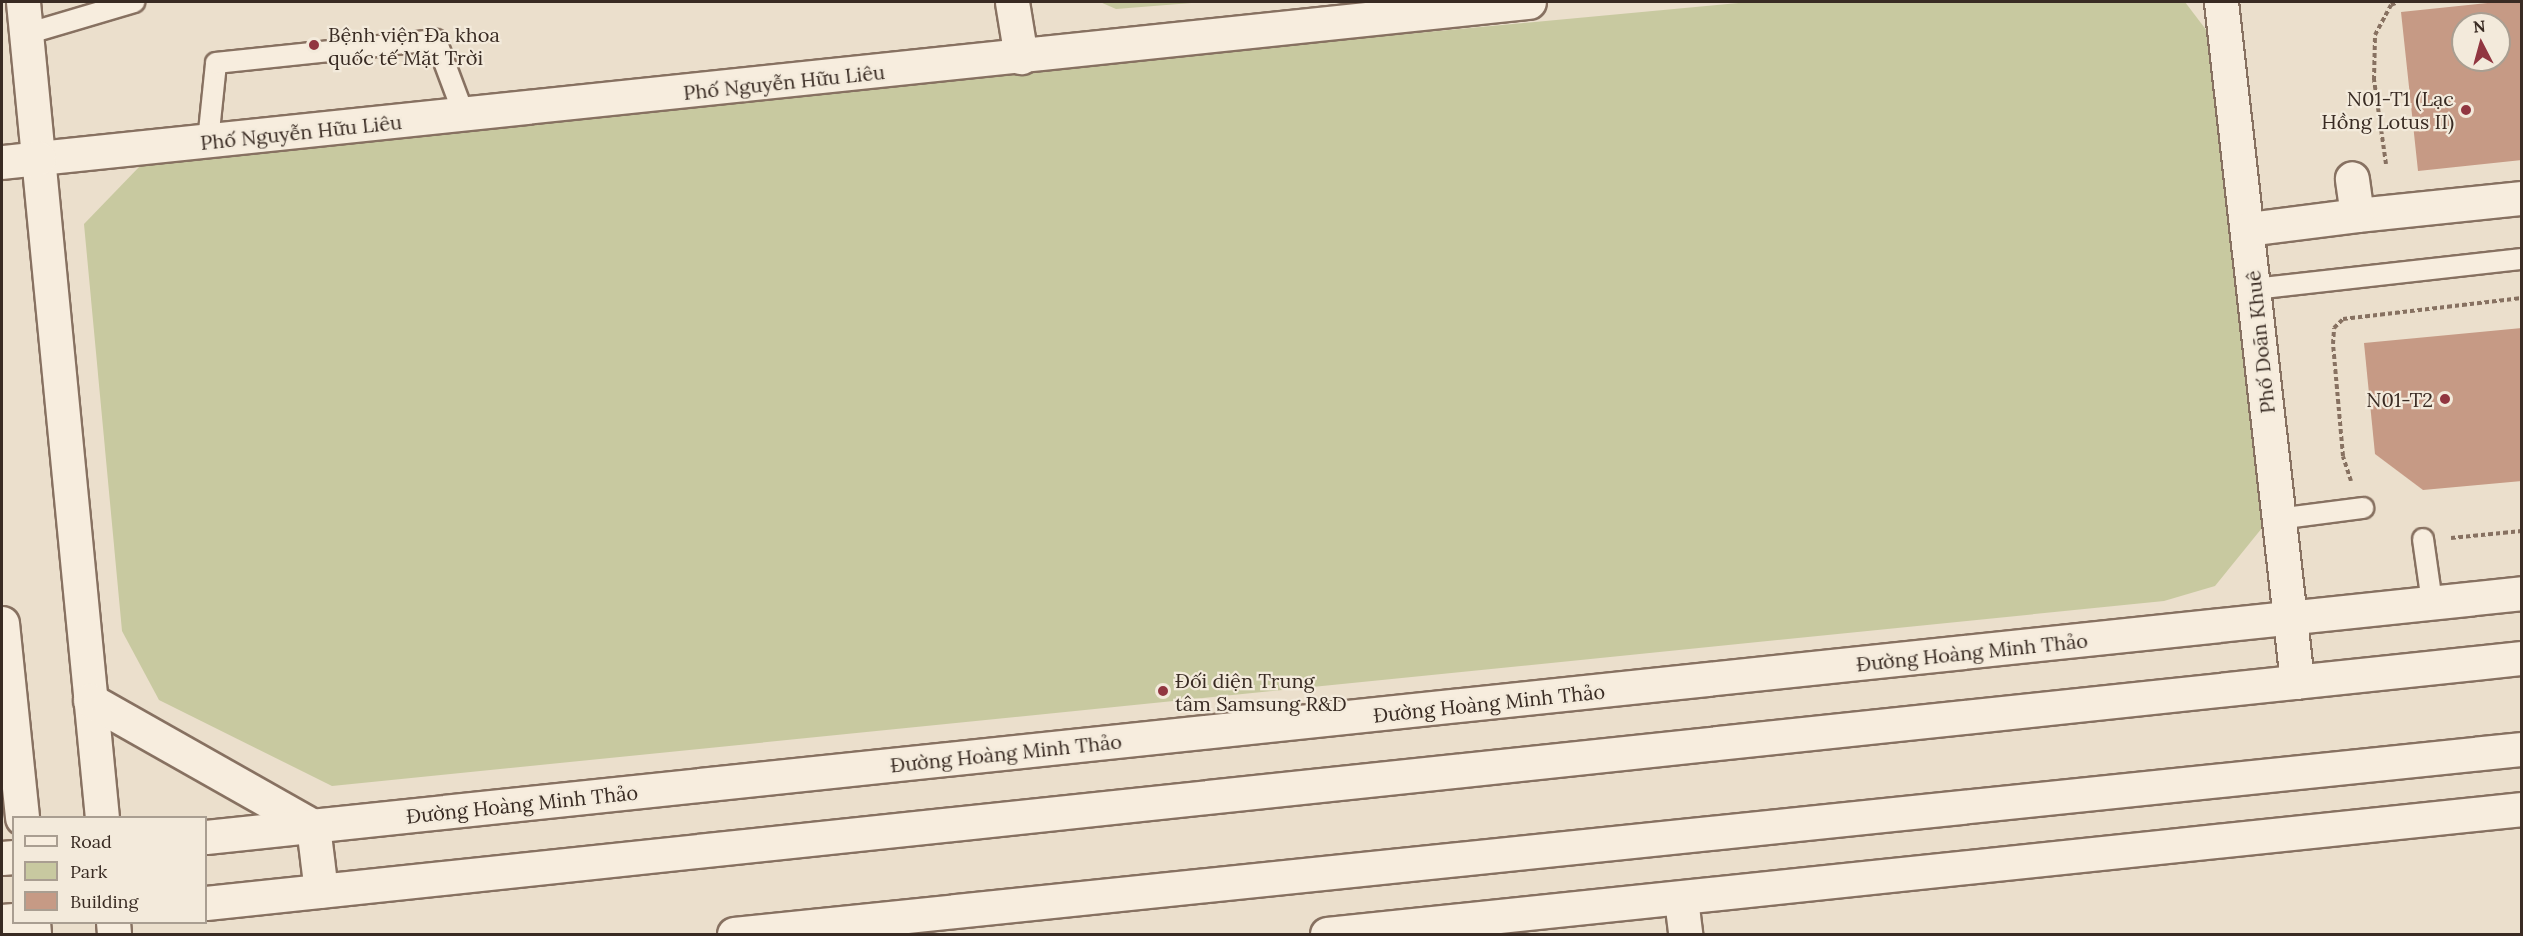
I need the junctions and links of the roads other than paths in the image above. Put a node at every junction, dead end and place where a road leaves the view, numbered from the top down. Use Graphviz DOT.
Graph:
graph roads {
  1 [pos="23,2"];
  2 [pos="134,2"];
  3 [pos="1012,2"];
  4 [pos="1529,2"];
  5 [pos="2221,2"];
  6 [pos="26,34"];
  7 [pos="1021,57"];
  8 [pos="464,115"];
  9 [pos="208,141"];
  10 [pos="39,158"];
  11 [pos="2,162"];
  12 [pos="2352,178"];
  13 [pos="2522,198"];
  14 [pos="2357,215"];
  15 [pos="2248,229"];
  16 [pos="2522,259"];
  17 [pos="2254,289"];
  18 [pos="2363,508"];
  19 [pos="2278,519"];
  20 [pos="2423,539"];
  21 [pos="2522,593"];
  22 [pos="2432,602"];
  23 [pos="2291,618"];
  24 [pos="2,622"];
  25 [pos="2522,658"];
  26 [pos="2297,682"];
  27 [pos="90,700"];
  28 [pos="6,712"];
  29 [pos="2522,749"];
  30 [pos="2522,809"];
  31 [pos="22,816"];
  32 [pos="102,816"];
  33 [pos="313,826"];
  34 [pos="207,837"];
  35 [pos="321,891"];
  36 [pos="1681,899"];
  37 [pos="207,903"];
  38 [pos="1509,925"];
  39 [pos="734,934"];
  40 [pos="1327,934"];
  41 [pos="1685,934"];
  1 -- 6 [label="main road"];
  2 -- 6 [label="lane"];
  3 -- 7 [label="main road"];
  4 -- 7 [label="main road, Phố Nguyễn Hữu Liêu"];
  5 -- 15 [label="main road, Phố Doãn Khuê"];
  6 -- 10 [label="main road"];
  7 -- 8 [label="main road, Phố Nguyễn Hữu Liêu"];
  8 -- 9 [label="main road, Phố Nguyễn Hữu Liêu"];
  8 -- 9 [label="lane"];
  9 -- 10 [label="main road, Phố Nguyễn Hữu Liêu"];
  10 -- 11 [label="main road, Phố Nguyễn Hữu Liêu"];
  10 -- 27 [label="main road"];
  12 -- 14 [label="main road"];
  13 -- 14 [label="main road"];
  14 -- 15 [label="main road"];
  15 -- 17 [label="main road, Phố Doãn Khuê"];
  16 -- 17 [label="lane"];
  17 -- 19 [label="main road, Phố Doãn Khuê"];
  18 -- 19 [label="lane"];
  19 -- 23 [label="main road, Phố Doãn Khuê"];
  20 -- 22 [label="lane"];
  21 -- 22 [label="main road, Đường Hoàng Minh Thảo"];
  22 -- 23 [label="main road, Đường Hoàng Minh Thảo"];
  23 -- 26 [label="main road, Phố Doãn Khuê"];
  23 -- 33 [label="main road, Đường Hoàng Minh Thảo"];
  24 -- 28 [label="main road"];
  25 -- 26 [label="main road"];
  26 -- 35 [label="main road"];
  27 -- 32 [label="main road"];
  27 -- 33 [label="main road"];
  28 -- 31 [label="main road"];
  29 -- 39 [label="main road"];
  30 -- 36 [label="main road"];
  33 -- 34 [label="main road, Đường Hoàng Minh Thảo"];
  33 -- 35 [label="main road"];
  35 -- 37 [label="main road"];
  36 -- 38 [label="main road"];
  36 -- 41 [label="main road"];
  38 -- 40 [label="main road"];
}
